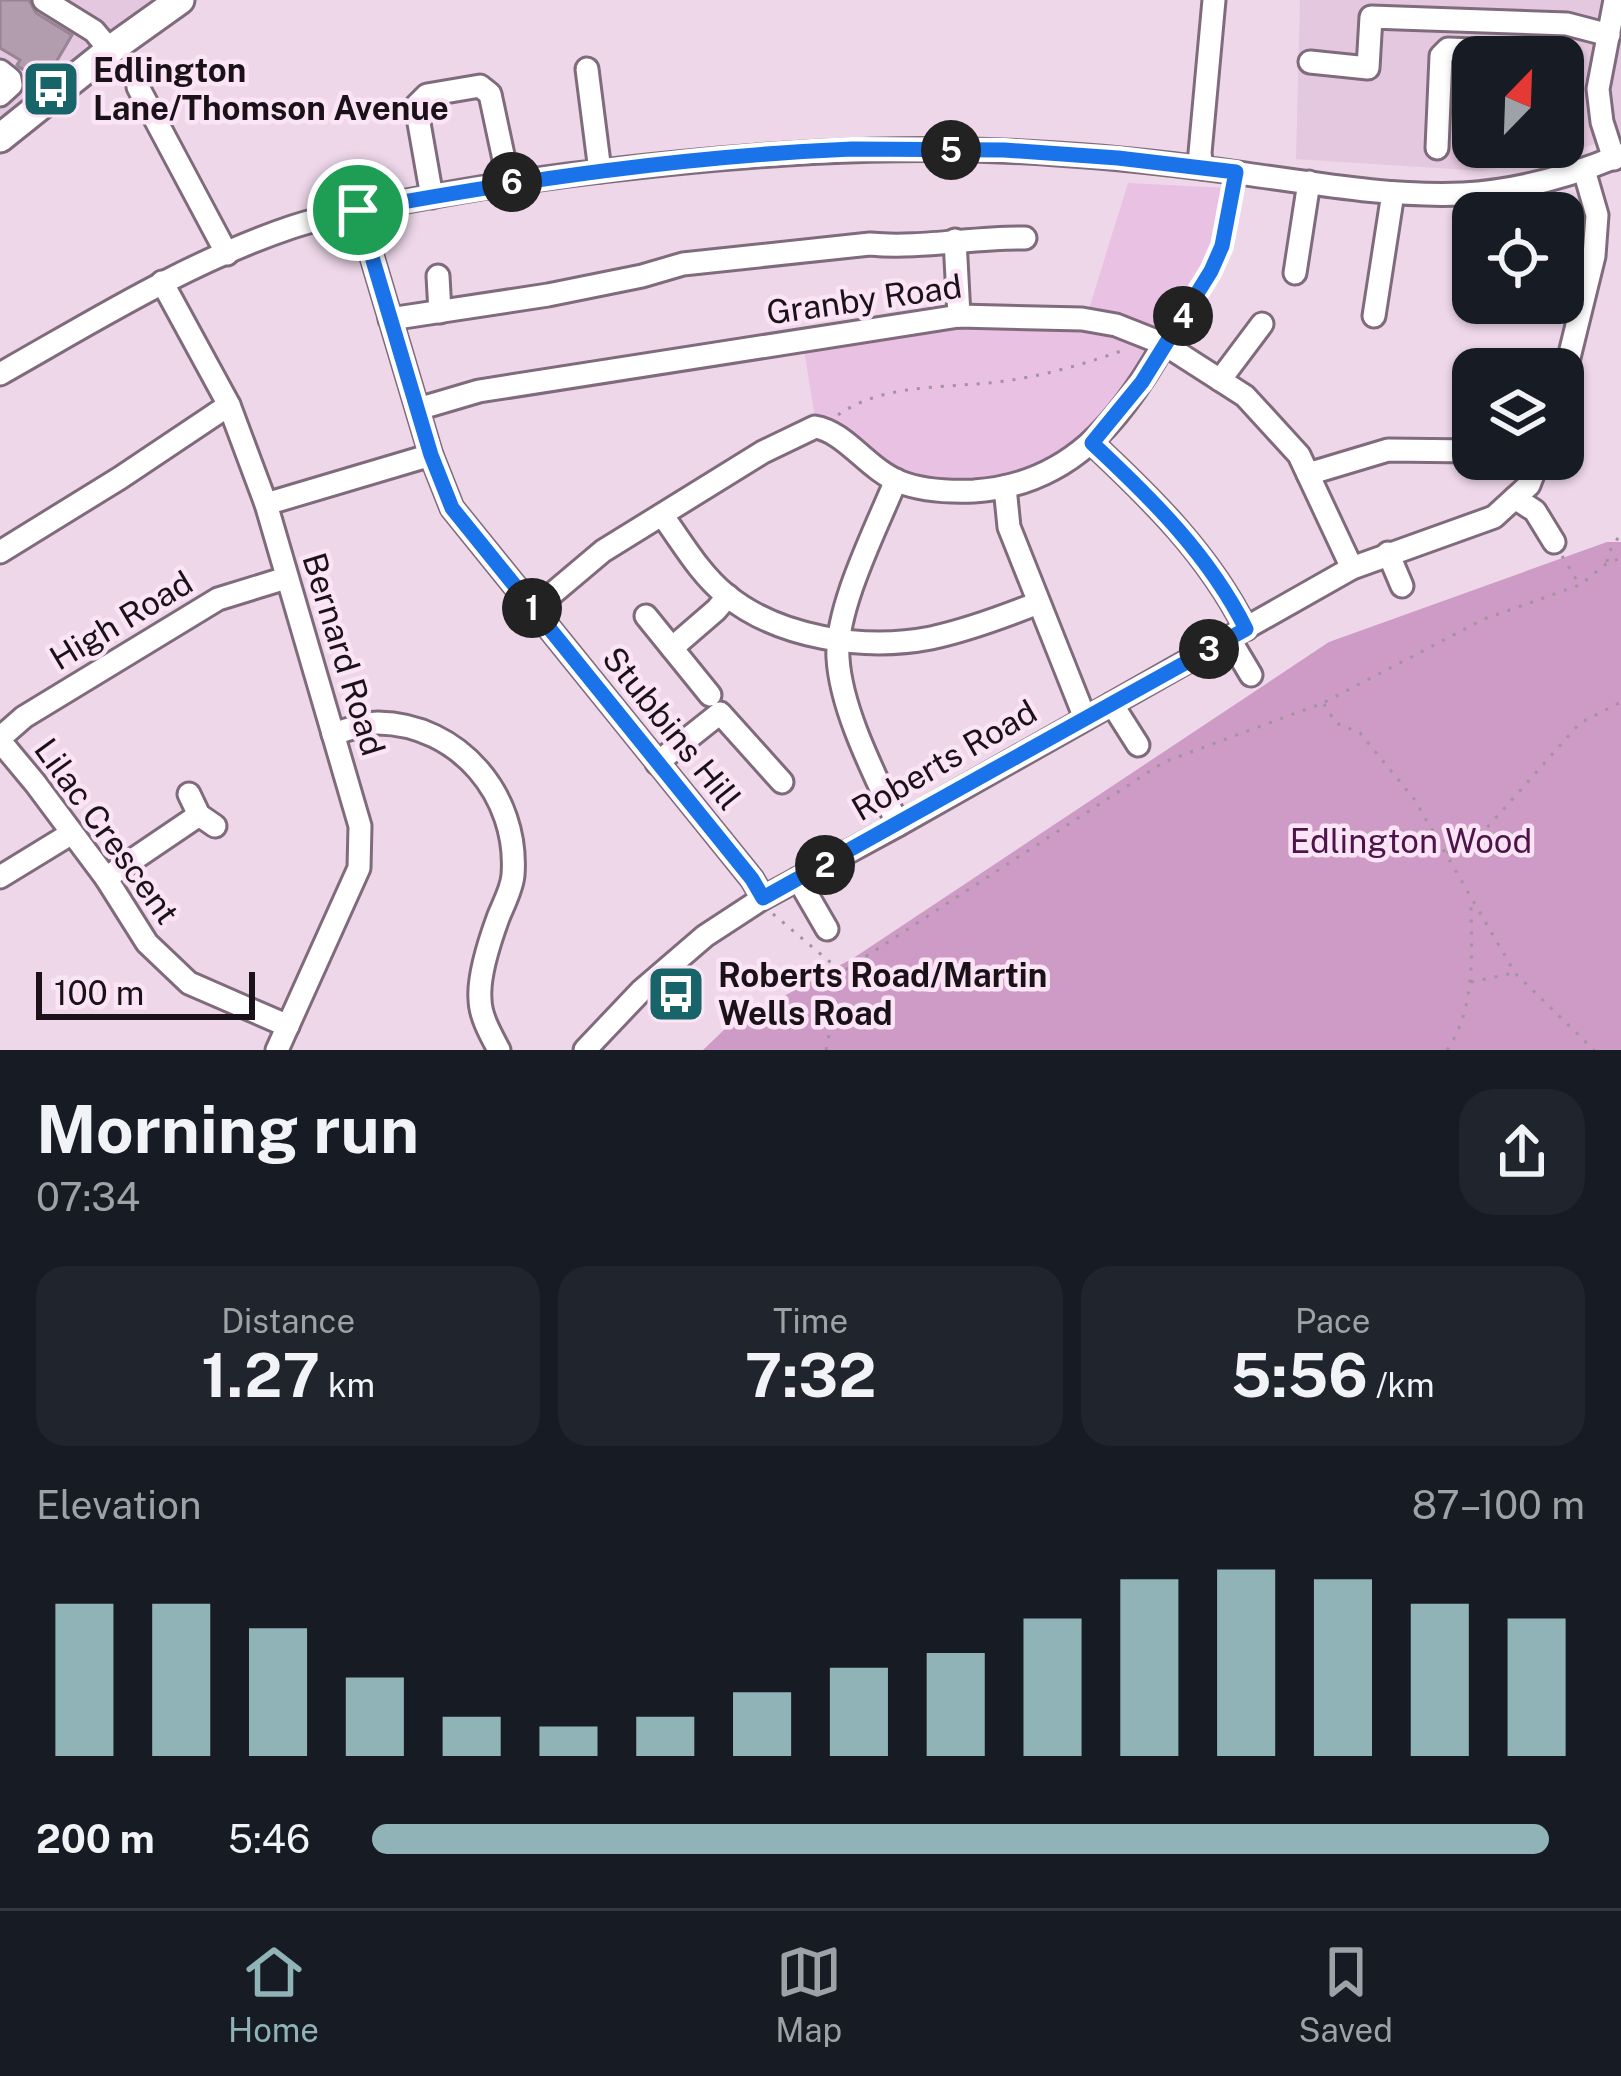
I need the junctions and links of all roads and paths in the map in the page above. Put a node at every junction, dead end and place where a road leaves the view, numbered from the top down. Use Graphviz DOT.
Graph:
graph roads {
  1 [pos="44,0"];
  2 [pos="180,0"];
  3 [pos="1214,0"];
  4 [pos="1615,0"];
  5 [pos="1418,9"];
  6 [pos="1517,22"];
  7 [pos="1609,35"];
  8 [pos="1516,36"];
  9 [pos="1452,49"];
  10 [pos="110,50"];
  11 [pos="1310,62"];
  12 [pos="587,69"];
  13 [pos="0,70"];
  14 [pos="138,87"];
  15 [pos="0,95"];
  16 [pos="0,137"];
  17 [pos="1437,148"];
  18 [pos="1617,157"];
  19 [pos="1202,168"];
  20 [pos="1584,170"];
  21 [pos="600,171"];
  22 [pos="1236,172"];
  23 [pos="1309,182"];
  24 [pos="509,183"];
  25 [pos="1393,193"];
  26 [pos="432,196"];
  27 [pos="358,210"];
  28 [pos="1025,238"];
  29 [pos="955,240"];
  30 [pos="227,254"];
  31 [pos="1295,273"];
  32 [pos="438,276"];
  33 [pos="162,282"];
  34 [pos="440,311"];
  35 [pos="959,316"];
  36 [pos="1374,316"];
  37 [pos="390,319"];
  38 [pos="1262,324"];
  39 [pos="1155,340"];
  40 [pos="1571,348"];
  41 [pos="0,374"];
  42 [pos="1220,380"];
  43 [pos="229,405"];
  44 [pos="418,409"];
  45 [pos="823,428"];
  46 [pos="1092,443"];
  47 [pos="1452,451"];
  48 [pos="431,455"];
  49 [pos="1308,474"];
  50 [pos="896,480"];
  51 [pos="1531,480"];
  52 [pos="1005,487"];
  53 [pos="1515,498"];
  54 [pos="266,504"];
  55 [pos="662,514"];
  56 [pos="1621,533"];
  57 [pos="1553,542"];
  58 [pos="0,552"];
  59 [pos="1388,554"];
  60 [pos="1621,558"];
  61 [pos="1606,564"];
  62 [pos="1352,568"];
  63 [pos="286,578"];
  64 [pos="1580,585"];
  65 [pos="1402,586"];
  66 [pos="728,596"];
  67 [pos="1038,603"];
  68 [pos="533,610"];
  69 [pos="646,616"];
  70 [pos="1238,633"];
  71 [pos="840,639"];
  72 [pos="672,648"];
  73 [pos="1251,675"];
  74 [pos="710,695"];
  75 [pos="1621,702"];
  76 [pos="1323,703"];
  77 [pos="1112,704"];
  78 [pos="1084,718"];
  79 [pos="333,734"];
  80 [pos="0,740"];
  81 [pos="1138,745"];
  82 [pos="657,763"];
  83 [pos="782,782"];
  84 [pos="201,812"];
  85 [pos="898,825"];
  86 [pos="72,833"];
  87 [pos="1445,854"];
  88 [pos="0,877"];
  89 [pos="106,878"];
  90 [pos="798,879"];
  91 [pos="1471,897"];
  92 [pos="760,900"];
  93 [pos="827,929"];
  94 [pos="842,972"];
  95 [pos="1515,973"];
  96 [pos="1472,982"];
  97 [pos="288,1026"];
  98 [pos="277,1050"];
  99 [pos="499,1050"];
  100 [pos="585,1050"];
  101 [pos="826,1050"];
  102 [pos="1447,1050"];
  103 [pos="1594,1050"];
  1 -- 10 [label="street"];
  2 -- 10 [label="main road"];
  3 -- 19 [label="street"];
  4 -- 7 [label="street"];
  5 -- 6 [label="street"];
  5 -- 11 [label="street"];
  6 -- 7 [label="street"];
  6 -- 8 [label="street"];
  7 -- 18 [label="street"];
  9 -- 17 [label="street"];
  10 -- 16 [label="main road"];
  12 -- 21 [label="street"];
  13 -- 15 [label="street"];
  14 -- 30 [label="street"];
  18 -- 20 [label="street"];
  19 -- 21 [label="street"];
  19 -- 22 [label="street"];
  20 -- 25 [label="street"];
  20 -- 40 [label="street"];
  21 -- 24 [label="street"];
  22 -- 23 [label="street"];
  22 -- 39 [label="path"];
  23 -- 25 [label="street"];
  23 -- 31 [label="street"];
  24 -- 26 [label="street"];
  24 -- 26 [label="street"];
  25 -- 36 [label="street"];
  26 -- 27 [label="street"];
  27 -- 30 [label="street"];
  27 -- 37 [label="street, Stubbins Hill"];
  28 -- 29 [label="street"];
  29 -- 34 [label="street"];
  29 -- 35 [label="street"];
  30 -- 33 [label="street"];
  32 -- 34 [label="street"];
  33 -- 41 [label="street"];
  33 -- 43 [label="street, Bernard Road"];
  34 -- 37 [label="street"];
  35 -- 39 [label="street, Granby Road"];
  35 -- 44 [label="street, Granby Road"];
  37 -- 44 [label="street, Stubbins Hill"];
  38 -- 42 [label="street"];
  39 -- 42 [label="street, Granby Road"];
  39 -- 45 [label="path"];
  39 -- 46 [label="street"];
  42 -- 49 [label="street, Granby Road"];
  43 -- 54 [label="street, Bernard Road"];
  43 -- 58 [label="street"];
  44 -- 48 [label="street, Stubbins Hill"];
  45 -- 50 [label="street"];
  45 -- 55 [label="street"];
  46 -- 52 [label="street"];
  46 -- 70 [label="street"];
  47 -- 49 [label="street"];
  48 -- 54 [label="street"];
  48 -- 68 [label="street, Stubbins Hill"];
  49 -- 62 [label="street, Granby Road"];
  50 -- 52 [label="street"];
  50 -- 71 [label="street"];
  51 -- 53 [label="street, Roberts Road"];
  52 -- 67 [label="street"];
  53 -- 57 [label="street"];
  53 -- 59 [label="street, Roberts Road"];
  54 -- 63 [label="street, Bernard Road"];
  55 -- 66 [label="street"];
  55 -- 68 [label="street"];
  56 -- 61 [label="path"];
  57 -- 64 [label="path"];
  59 -- 62 [label="street, Roberts Road"];
  59 -- 65 [label="street"];
  60 -- 61 [label="path"];
  61 -- 64 [label="path"];
  62 -- 70 [label="street, Roberts Road"];
  63 -- 79 [label="street, Bernard Road"];
  63 -- 80 [label="street, High Road"];
  64 -- 76 [label="path"];
  66 -- 71 [label="street"];
  66 -- 72 [label="street"];
  67 -- 71 [label="street"];
  67 -- 78 [label="street"];
  68 -- 82 [label="street, Stubbins Hill"];
  69 -- 72 [label="street"];
  70 -- 73 [label="street"];
  70 -- 77 [label="street, Roberts Road"];
  71 -- 85 [label="street"];
  72 -- 74 [label="street"];
  75 -- 87 [label="path"];
  76 -- 87 [label="path"];
  76 -- 94 [label="path"];
  77 -- 78 [label="street, Roberts Road"];
  77 -- 81 [label="street"];
  78 -- 85 [label="street, Roberts Road"];
  79 -- 97 [label="street, Bernard Road"];
  79 -- 99 [label="street"];
  80 -- 86 [label="street, Lilac Crescent"];
  82 -- 83 [label="street"];
  82 -- 92 [label="street, Stubbins Hill"];
  84 -- 89 [label="street"];
  85 -- 90 [label="street, Roberts Road"];
  86 -- 88 [label="street"];
  86 -- 89 [label="street, Lilac Crescent"];
  87 -- 91 [label="path"];
  89 -- 97 [label="street, Lilac Crescent"];
  90 -- 92 [label="street, Roberts Road"];
  90 -- 93 [label="street"];
  91 -- 95 [label="path"];
  91 -- 96 [label="path"];
  92 -- 94 [label="path"];
  92 -- 100 [label="street, Roberts Road"];
  94 -- 101 [label="path"];
  95 -- 96 [label="path"];
  95 -- 103 [label="path"];
  96 -- 102 [label="path"];
  97 -- 98 [label="street, Bernard Road"];
}
